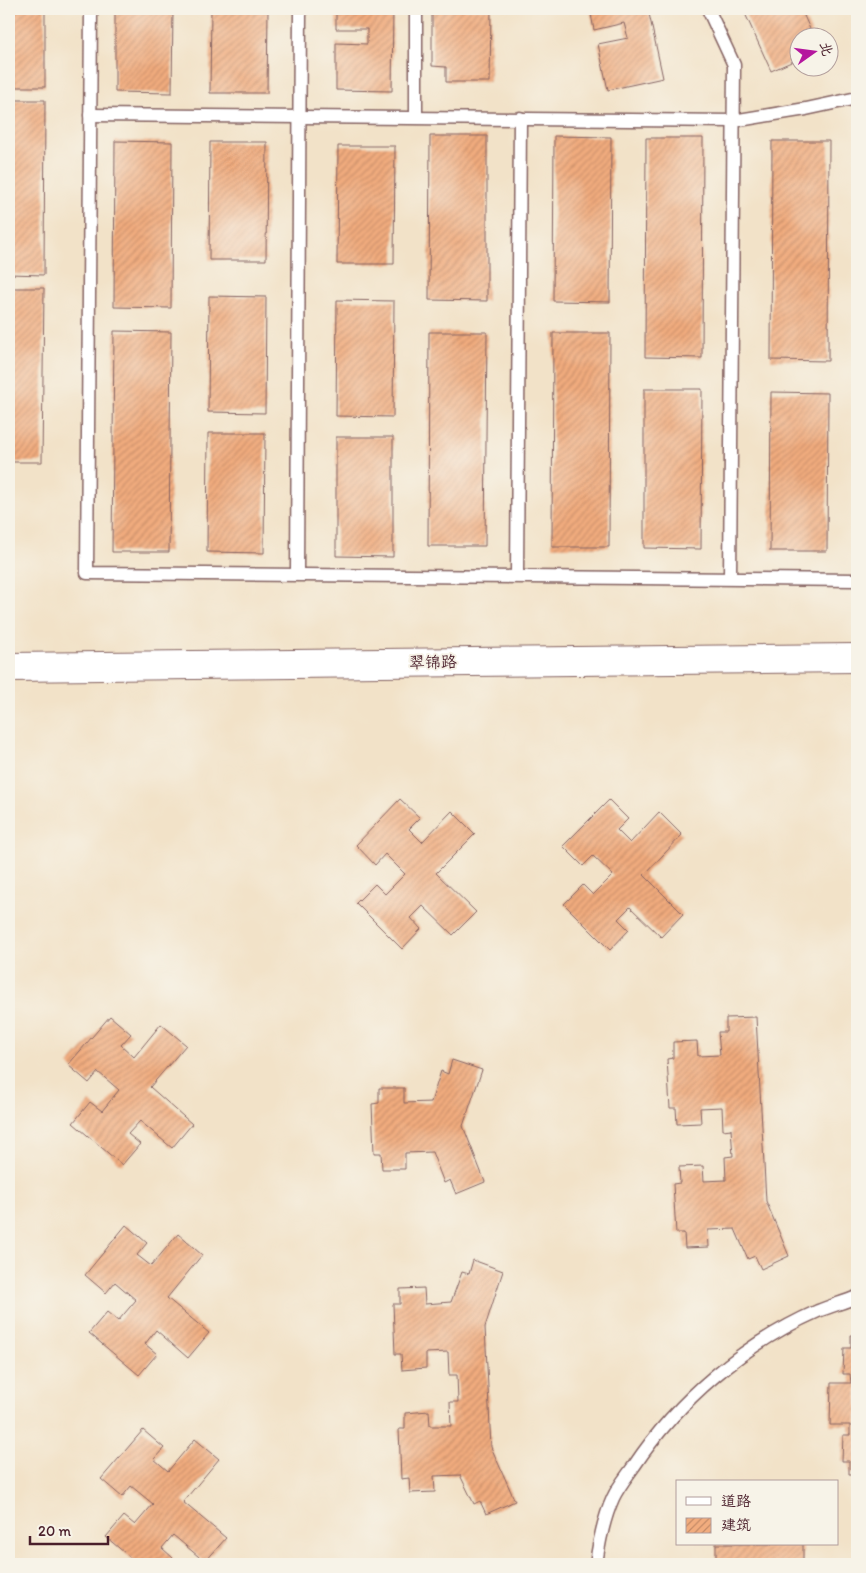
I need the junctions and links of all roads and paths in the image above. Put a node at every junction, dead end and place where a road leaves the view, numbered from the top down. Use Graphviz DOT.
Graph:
graph roads {
  1 [pos="91,9"];
  2 [pos="300,9"];
  3 [pos="416,9"];
  4 [pos="708,9"];
  5 [pos="857,98"];
  6 [pos="90,115"];
  7 [pos="300,117"];
  8 [pos="416,118"];
  9 [pos="520,118"];
  10 [pos="733,121"];
  11 [pos="296,574"];
  12 [pos="517,576"];
  13 [pos="730,578"];
  14 [pos="857,580"];
  15 [pos="857,658"];
  16 [pos="9,667"];
  17 [pos="857,1297"];
  18 [pos="596,1564"];
  1 -- 6 [label="lane"];
  2 -- 7 [label="lane"];
  3 -- 8 [label="lane"];
  4 -- 10 [label="lane"];
  5 -- 10 [label="lane"];
  6 -- 7 [label="lane"];
  6 -- 11 [label="lane"];
  7 -- 8 [label="lane"];
  7 -- 11 [label="lane"];
  8 -- 9 [label="lane"];
  9 -- 10 [label="lane"];
  9 -- 12 [label="lane"];
  10 -- 13 [label="lane"];
  11 -- 12 [label="lane"];
  12 -- 13 [label="lane"];
  13 -- 14 [label="lane"];
  15 -- 16 [label="street, 翠锦路"];
  17 -- 18 [label="lane"];
}
